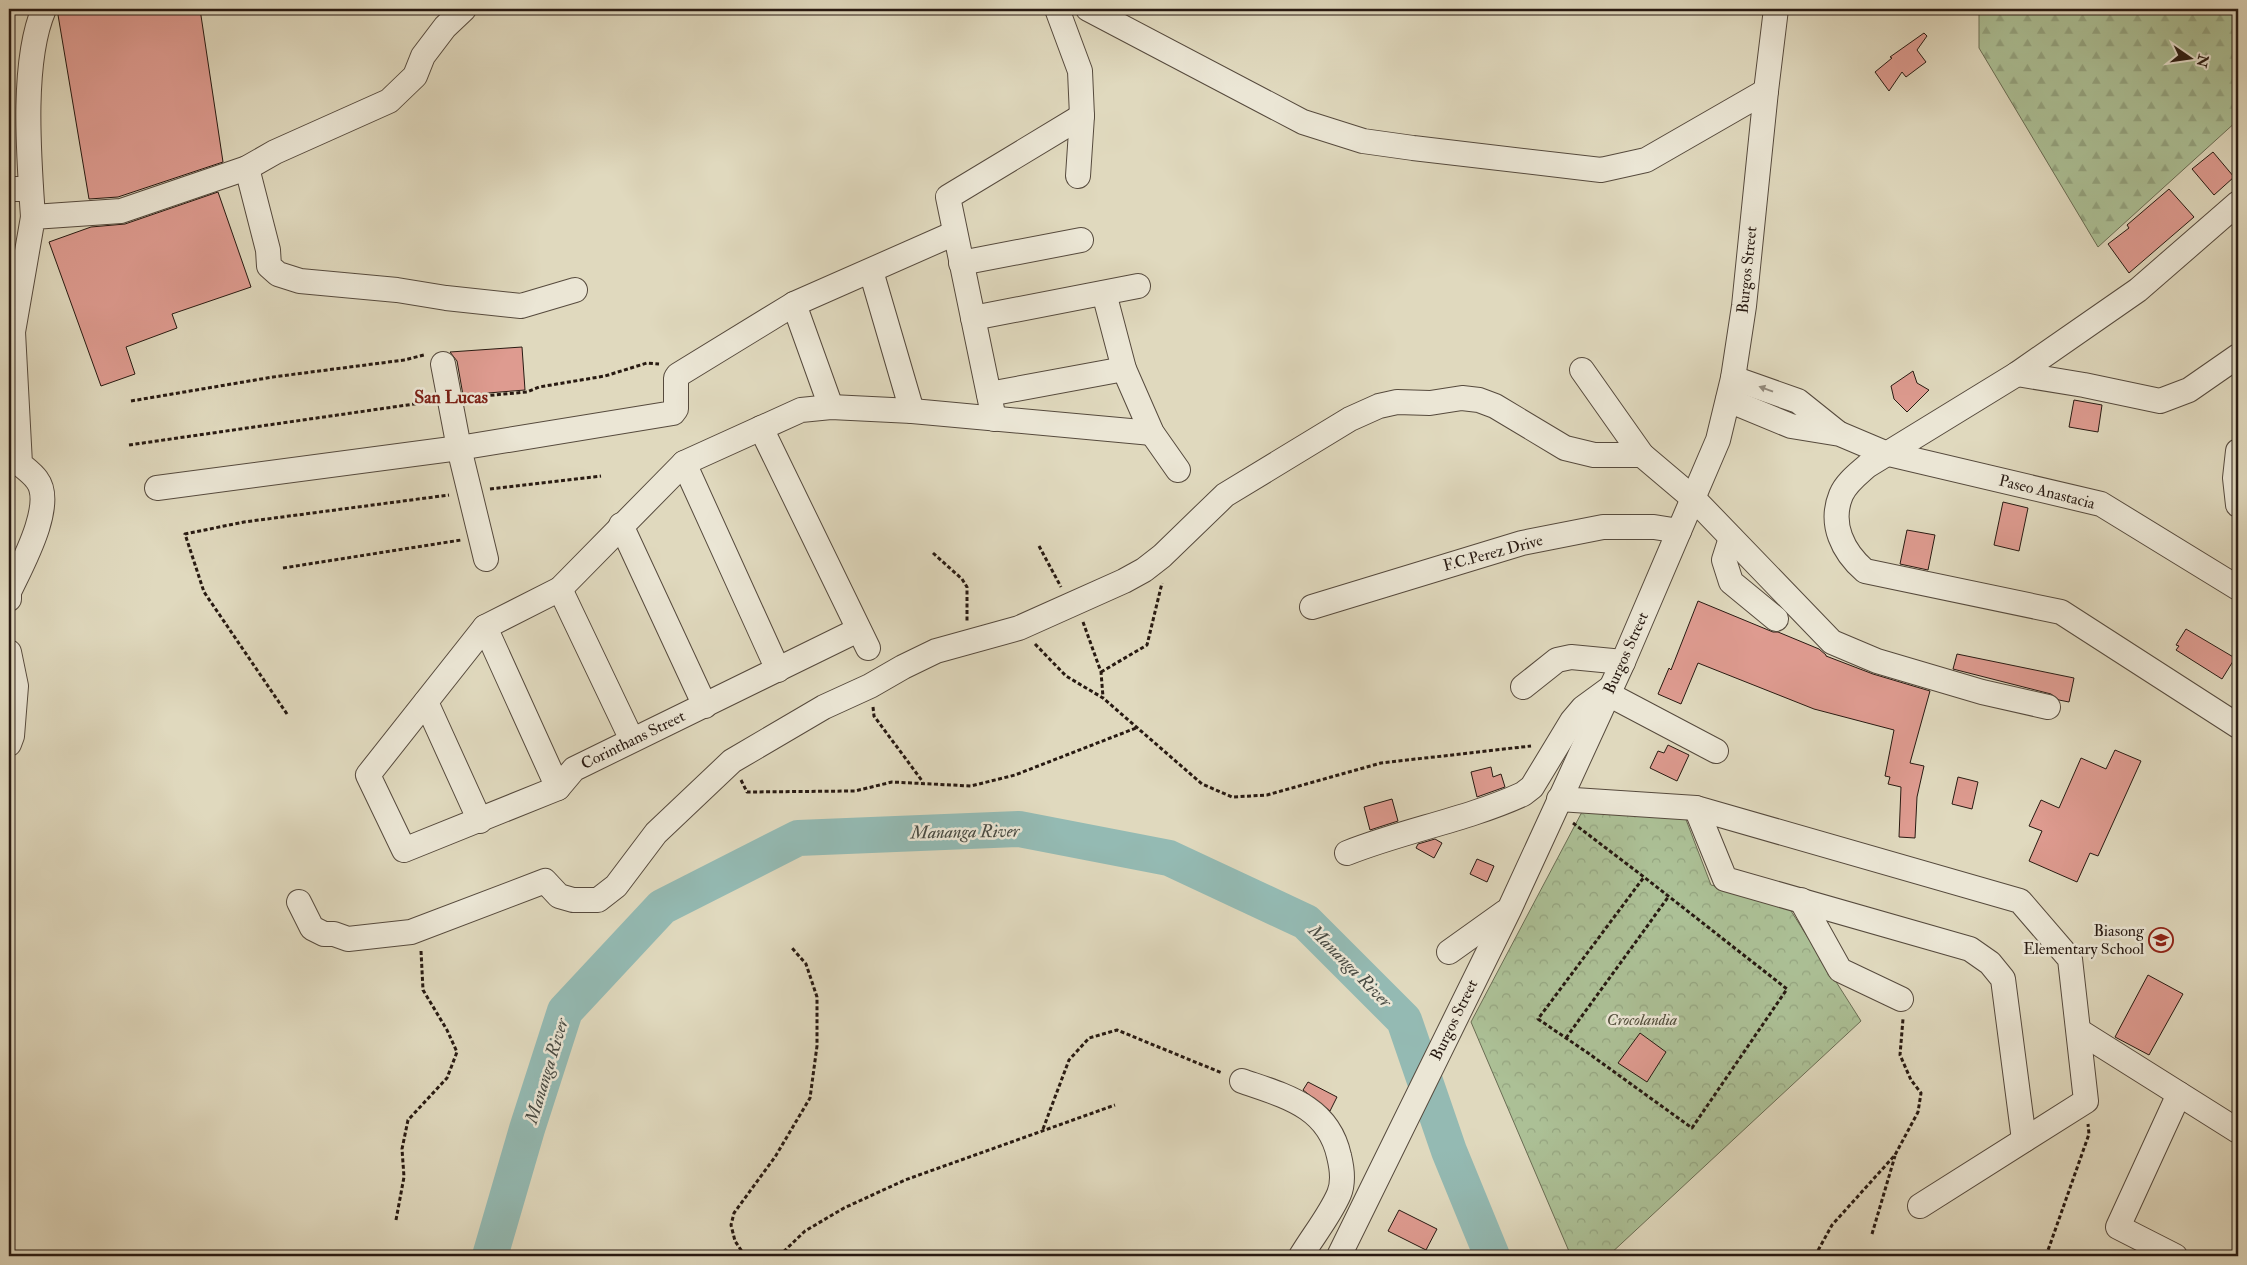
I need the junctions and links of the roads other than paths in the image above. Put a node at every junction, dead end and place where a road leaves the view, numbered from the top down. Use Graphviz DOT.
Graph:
graph roads {
  1 [pos="44,9"];
  2 [pos="464,9"];
  3 [pos="1057,9"];
  4 [pos="1088,9"];
  5 [pos="1776,9"];
  6 [pos="1766,90"];
  7 [pos="1082,116"];
  8 [pos="247,168"];
  9 [pos="1078,176"];
  10 [pos="20,189"];
  11 [pos="2238,203"];
  12 [pos="33,217"];
  13 [pos="955,233"];
  14 [pos="1081,240"];
  15 [pos="961,263"];
  16 [pos="871,271"];
  17 [pos="1138,286"];
  18 [pos="575,290"];
  19 [pos="1104,293"];
  20 [pos="794,304"];
  21 [pos="973,318"];
  22 [pos="2238,356"];
  23 [pos="443,364"];
  24 [pos="1124,369"];
  25 [pos="1582,370"];
  26 [pos="2017,374"];
  27 [pos="1731,389"];
  28 [pos="988,394"];
  29 [pos="831,407"];
  30 [pos="912,411"];
  31 [pos="994,419"];
  32 [pos="761,428"];
  33 [pos="1152,433"];
  34 [pos="459,448"];
  35 [pos="2238,451"];
  36 [pos="1885,453"];
  37 [pos="1642,455"];
  38 [pos="684,463"];
  39 [pos="1178,470"];
  40 [pos="157,488"];
  41 [pos="1694,499"];
  42 [pos="2238,505"];
  43 [pos="621,525"];
  44 [pos="1679,531"];
  45 [pos="1731,538"];
  46 [pos="484,548"];
  47 [pos="560,588"];
  48 [pos="2238,588"];
  49 [pos="9,599"];
  50 [pos="1312,607"];
  51 [pos="1776,619"];
  52 [pos="485,627"];
  53 [pos="9,652"];
  54 [pos="1623,662"];
  55 [pos="778,670"];
  56 [pos="1523,687"];
  57 [pos="1610,690"];
  58 [pos="426,702"];
  59 [pos="705,706"];
  60 [pos="2048,707"];
  61 [pos="2238,726"];
  62 [pos="632,740"];
  63 [pos="9,744"];
  64 [pos="1716,751"];
  65 [pos="558,788"];
  66 [pos="1559,799"];
  67 [pos="1696,808"];
  68 [pos="480,821"];
  69 [pos="1347,853"];
  70 [pos="1801,900"];
  71 [pos="299,902"];
  72 [pos="1508,910"];
  73 [pos="1449,952"];
  74 [pos="1901,999"];
  75 [pos="2079,1031"];
  76 [pos="1242,1081"];
  77 [pos="2179,1094"];
  78 [pos="2238,1131"];
  79 [pos="2024,1140"];
  80 [pos="1920,1206"];
  81 [pos="1301,1256"];
  82 [pos="1339,1256"];
  83 [pos="2175,1256"];
  1 -- 10 [label="street"];
  2 -- 8 [label="street"];
  3 -- 7 [label="street"];
  4 -- 6 [label="street"];
  5 -- 6 [label="street, Burgos Street"];
  6 -- 27 [label="street, Burgos Street"];
  7 -- 9 [label="street"];
  7 -- 13 [label="street"];
  8 -- 12 [label="street"];
  8 -- 18 [label="street"];
  10 -- 12 [label="street"];
  11 -- 26 [label="street"];
  12 -- 49 [label="street"];
  13 -- 15 [label="street"];
  13 -- 16 [label="street"];
  14 -- 15 [label="street"];
  15 -- 21 [label="street"];
  16 -- 20 [label="street"];
  16 -- 30 [label="street"];
  17 -- 19 [label="street"];
  19 -- 21 [label="street"];
  19 -- 24 [label="street"];
  20 -- 29 [label="street"];
  20 -- 34 [label="street"];
  21 -- 28 [label="street"];
  22 -- 26 [label="street"];
  23 -- 34 [label="street"];
  24 -- 28 [label="street"];
  24 -- 33 [label="street"];
  25 -- 37 [label="street"];
  26 -- 36 [label="street"];
  27 -- 36 [label="street, Paseo Anastacia"];
  27 -- 41 [label="street, Burgos Street"];
  28 -- 31 [label="street"];
  29 -- 30 [label="street"];
  29 -- 32 [label="street"];
  30 -- 31 [label="street"];
  31 -- 33 [label="street"];
  32 -- 38 [label="street"];
  32 -- 55 [label="street, Corinthans Street"];
  33 -- 39 [label="street"];
  34 -- 40 [label="street"];
  34 -- 46 [label="street"];
  35 -- 42 [label="street"];
  36 -- 48 [label="street, Paseo Anastacia"];
  36 -- 61 [label="street"];
  37 -- 41 [label="street"];
  37 -- 71 [label="street"];
  38 -- 43 [label="street"];
  38 -- 55 [label="street"];
  41 -- 44 [label="street, Burgos Street"];
  41 -- 45 [label="street"];
  43 -- 47 [label="street"];
  43 -- 59 [label="street"];
  44 -- 50 [label="street, F.C.Perez Drive"];
  44 -- 54 [label="street, Burgos Street"];
  45 -- 51 [label="street"];
  45 -- 60 [label="street"];
  47 -- 52 [label="street"];
  47 -- 62 [label="street"];
  52 -- 58 [label="street"];
  52 -- 65 [label="street"];
  53 -- 63 [label="street"];
  54 -- 56 [label="street"];
  54 -- 57 [label="street, Burgos Street"];
  55 -- 59 [label="street, Corinthans Street"];
  57 -- 64 [label="street"];
  57 -- 66 [label="street, Burgos Street"];
  57 -- 69 [label="street"];
  58 -- 68 [label="street"];
  58 -- 68 [label="street, Corinthans Street"];
  59 -- 62 [label="street, Corinthans Street"];
  62 -- 65 [label="street, Corinthans Street"];
  65 -- 68 [label="street, Corinthans Street"];
  66 -- 67 [label="street"];
  66 -- 72 [label="street, Burgos Street"];
  67 -- 70 [label="street"];
  67 -- 75 [label="street"];
  70 -- 74 [label="street"];
  70 -- 79 [label="street"];
  72 -- 73 [label="street"];
  72 -- 82 [label="street, Burgos Street"];
  75 -- 77 [label="street"];
  75 -- 79 [label="street"];
  76 -- 81 [label="street"];
  77 -- 78 [label="street"];
  77 -- 83 [label="street"];
  79 -- 80 [label="street"];
}
